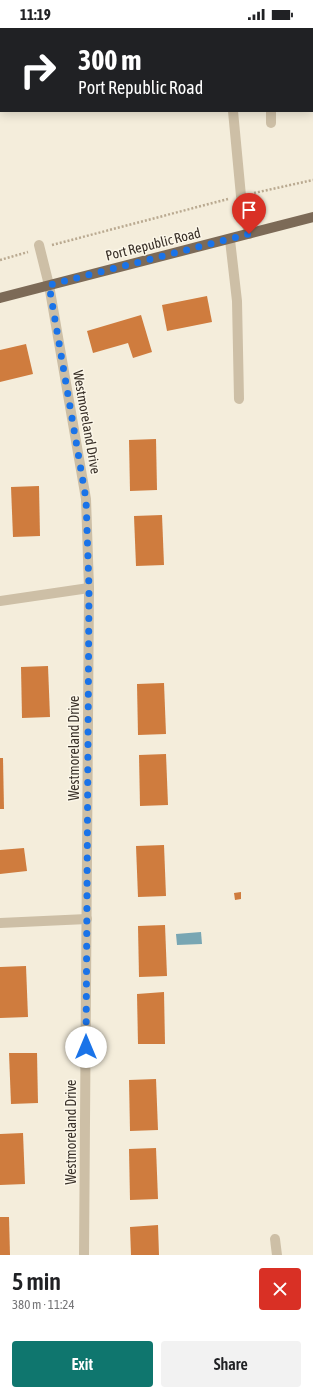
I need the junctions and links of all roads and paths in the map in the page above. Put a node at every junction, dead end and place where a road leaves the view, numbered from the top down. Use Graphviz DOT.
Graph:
graph roads {
  1 [pos="233,112"];
  2 [pos="271,112"];
  3 [pos="271,123"];
  4 [pos="313,180"];
  5 [pos="273,189"];
  6 [pos="226,200"];
  7 [pos="313,217"];
  8 [pos="249,234"];
  9 [pos="230,240"];
  10 [pos="58,244"];
  11 [pos="39,245"];
  12 [pos="20,254"];
  13 [pos="0,260"];
  14 [pos="49,285"];
  15 [pos="0,298"];
  16 [pos="239,399"];
  17 [pos="89,588"];
  18 [pos="0,601"];
  19 [pos="87,919"];
  20 [pos="0,923"];
  21 [pos="275,1239"];
  22 [pos="84,1255"];
  23 [pos="277,1255"];
  1 -- 8 [label="street"];
  2 -- 3 [label="street"];
  4 -- 5 [label="path"];
  6 -- 10 [label="path"];
  7 -- 8 [label="main road, Port Republic Road"];
  8 -- 9 [label="main road, Port Republic Road"];
  9 -- 14 [label="main road, Port Republic Road"];
  9 -- 16 [label="street"];
  11 -- 14 [label="street, Westmoreland Drive"];
  12 -- 13 [label="path"];
  14 -- 15 [label="main road, Port Republic Road"];
  14 -- 17 [label="street, Westmoreland Drive"];
  17 -- 18 [label="street"];
  17 -- 19 [label="street, Westmoreland Drive"];
  19 -- 20 [label="street"];
  19 -- 22 [label="street, Westmoreland Drive"];
  21 -- 23 [label="street"];
}
